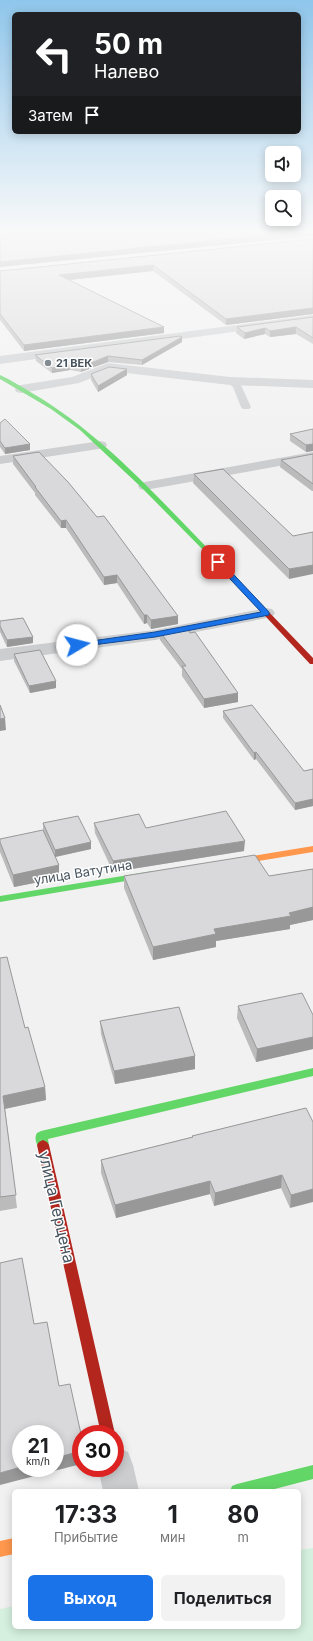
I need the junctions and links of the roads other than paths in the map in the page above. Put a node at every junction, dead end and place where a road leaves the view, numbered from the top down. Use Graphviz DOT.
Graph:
graph roads {
  1 [pos="313,318"];
  2 [pos="0,360"];
  3 [pos="0,377"];
  4 [pos="230,381"];
  5 [pos="313,384"];
  6 [pos="21,389"];
  7 [pos="246,407"];
  8 [pos="100,445"];
  9 [pos="313,456"];
  10 [pos="0,460"];
  11 [pos="145,486"];
  12 [pos="266,613"];
  13 [pos="0,655"];
  14 [pos="313,662"];
  15 [pos="313,849"];
  16 [pos="220,864"];
  17 [pos="159,873"];
  18 [pos="0,899"];
  19 [pos="313,1072"];
  20 [pos="106,1425"];
  21 [pos="313,1472"];
  22 [pos="118,1477"];
  23 [pos="121,1489"];
  24 [pos="245,1489"];
  25 [pos="12,1546"];
  26 [pos="0,1549"];
  1 -- 2 [label="street"];
  3 -- 6 [label="main road"];
  4 -- 5 [label="street"];
  4 -- 6 [label="street"];
  4 -- 7 [label="lane"];
  6 -- 8 [label="main road"];
  8 -- 10 [label="street"];
  8 -- 11 [label="main road"];
  9 -- 11 [label="street"];
  11 -- 12 [label="main road"];
  12 -- 13 [label="street"];
  12 -- 14 [label="main road"];
  15 -- 16 [label="main road"];
  17 -- 18 [label="main road, улица Ватутина"];
  19 -- 20 [label="main road, улица Герцена"];
  21 -- 24 [label="main road"];
  22 -- 23 [label="street"];
  25 -- 26 [label="main road"];
}
